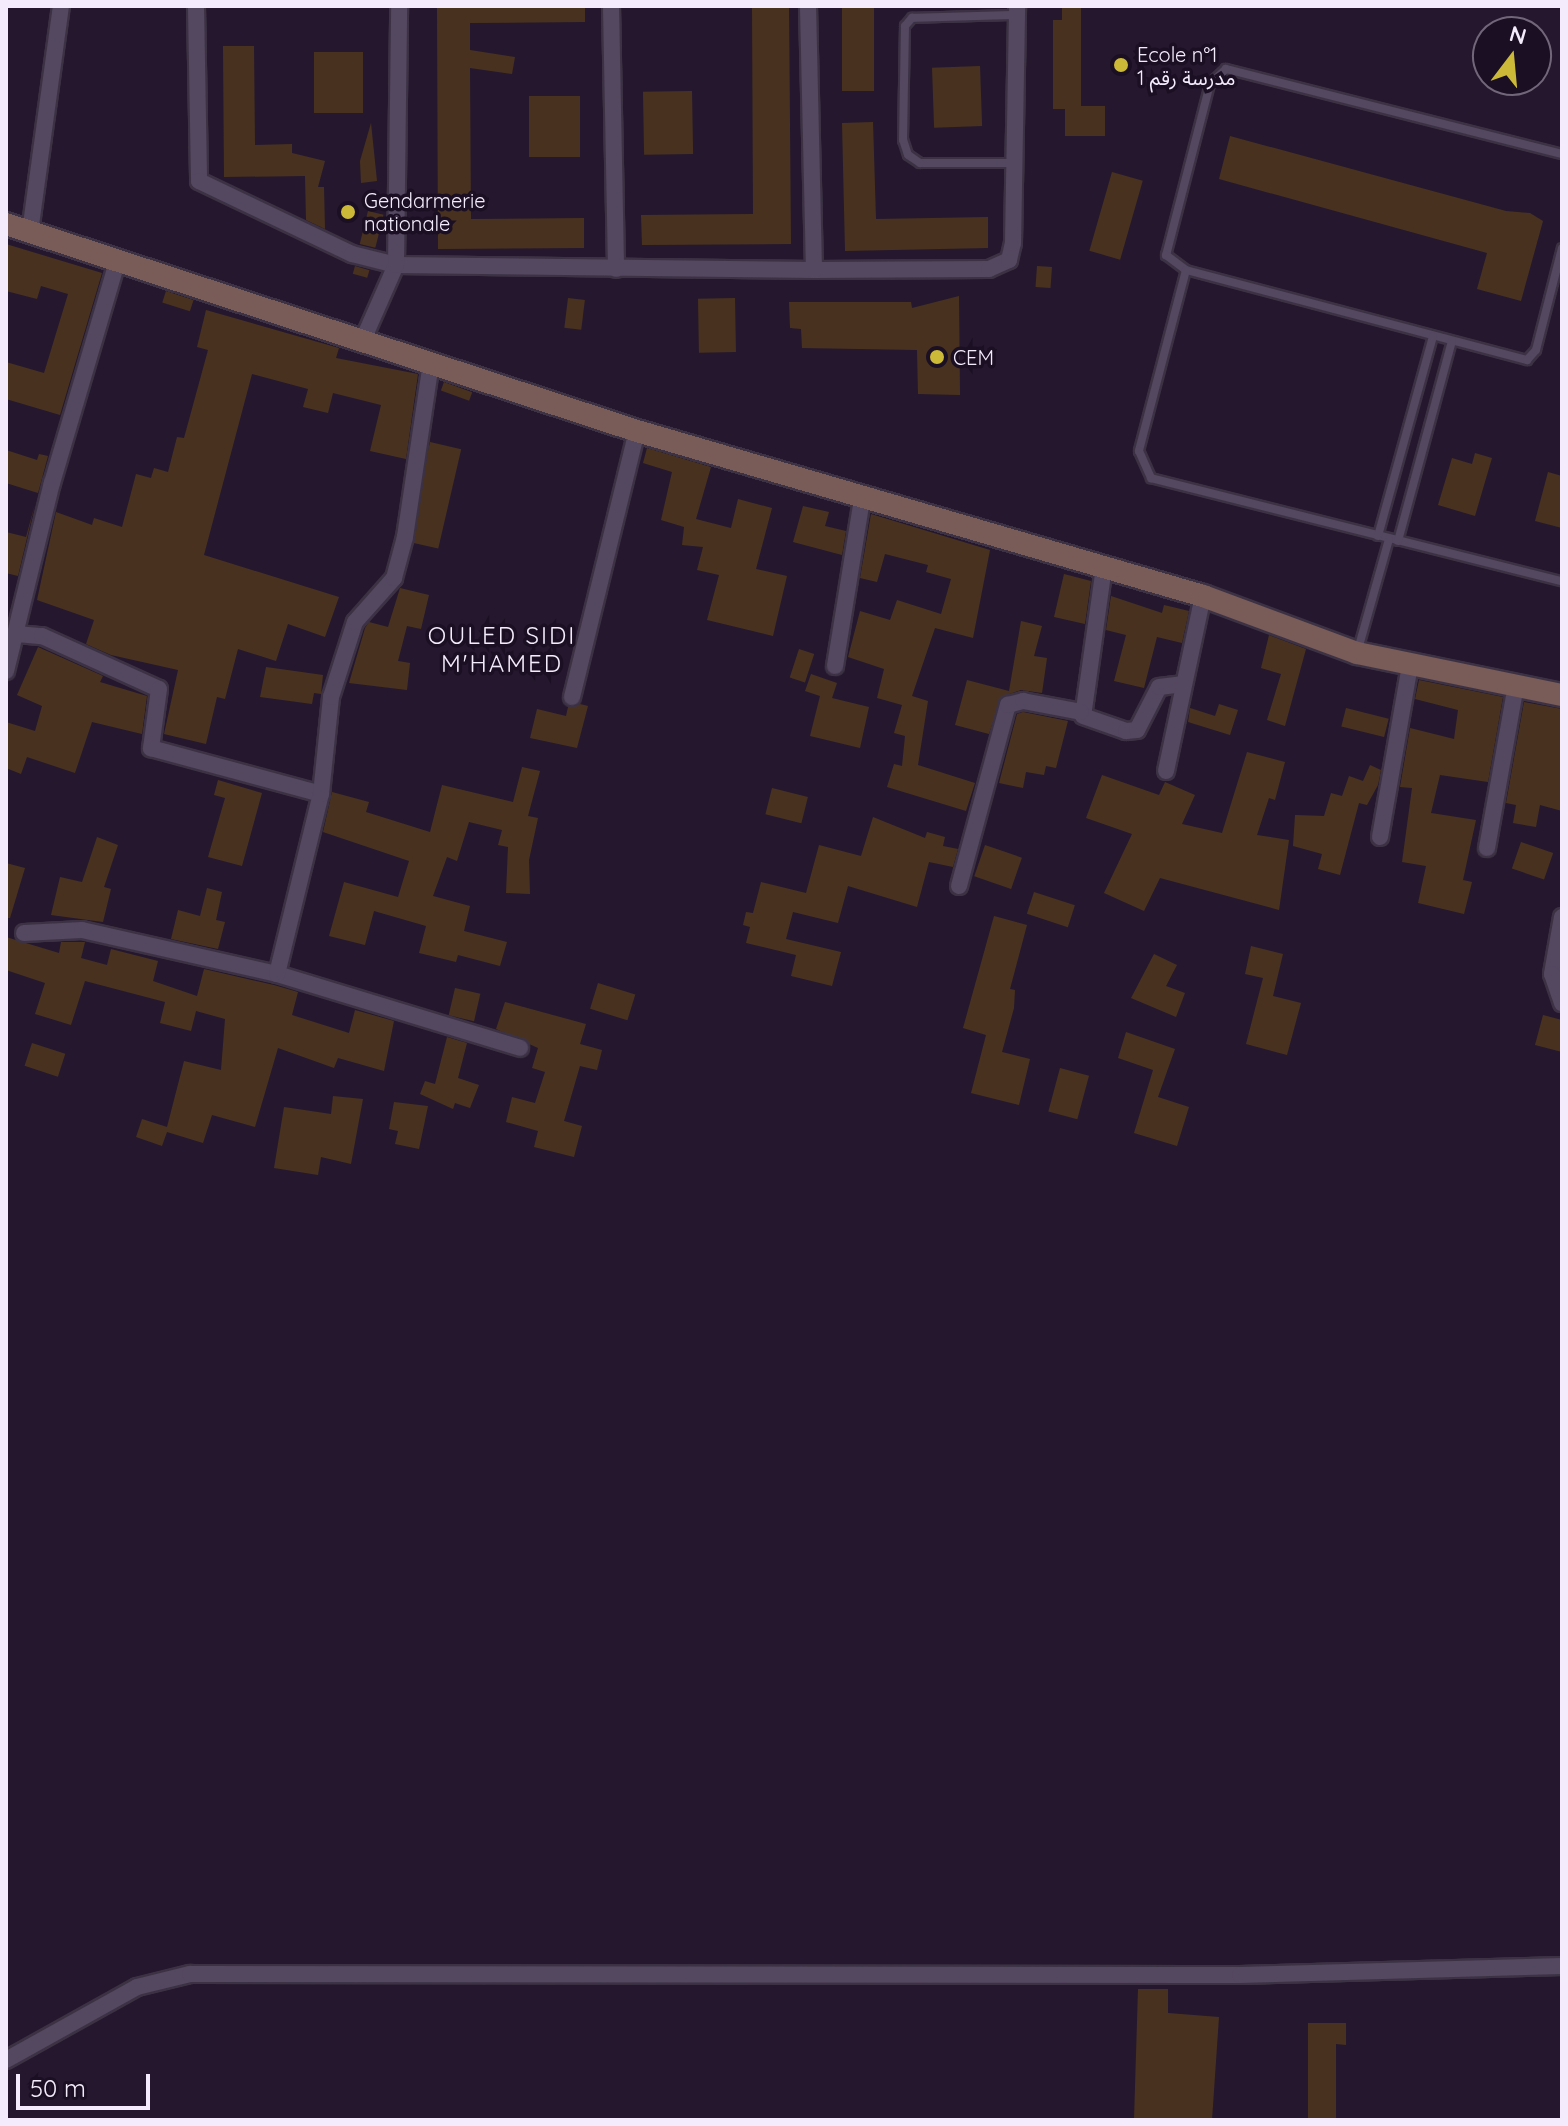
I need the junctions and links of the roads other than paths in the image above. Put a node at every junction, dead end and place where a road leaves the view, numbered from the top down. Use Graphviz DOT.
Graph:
graph roads {
  1 [pos="61,6"];
  2 [pos="196,6"];
  3 [pos="399,6"];
  4 [pos="611,6"];
  5 [pos="808,6"];
  6 [pos="1016,11"];
  7 [pos="1562,154"];
  8 [pos="1014,163"];
  9 [pos="6,224"];
  10 [pos="30,232"];
  11 [pos="1562,248"];
  12 [pos="117,262"];
  13 [pos="396,265"];
  14 [pos="616,269"];
  15 [pos="814,270"];
  16 [pos="1186,270"];
  17 [pos="1433,336"];
  18 [pos="1452,341"];
  19 [pos="362,342"];
  20 [pos="431,363"];
  21 [pos="637,431"];
  22 [pos="862,500"];
  23 [pos="1378,536"];
  24 [pos="1394,540"];
  25 [pos="1104,567"];
  26 [pos="1562,581"];
  27 [pos="1203,596"];
  28 [pos="17,634"];
  29 [pos="1357,653"];
  30 [pos="1410,665"];
  31 [pos="835,666"];
  32 [pos="6,671"];
  33 [pos="1184,684"];
  34 [pos="1516,685"];
  35 [pos="1562,695"];
  36 [pos="572,697"];
  37 [pos="1081,712"];
  38 [pos="1166,771"];
  39 [pos="321,794"];
  40 [pos="1380,837"];
  41 [pos="1487,848"];
  42 [pos="959,886"];
  43 [pos="1562,917"];
  44 [pos="24,933"];
  45 [pos="277,974"];
  46 [pos="1562,1003"];
  47 [pos="520,1048"];
  48 [pos="1562,1966"];
  49 [pos="6,2060"];
  1 -- 10 [label="street"];
  2 -- 13 [label="street"];
  3 -- 13 [label="street"];
  4 -- 14 [label="street"];
  5 -- 15 [label="street"];
  6 -- 8 [label="street"];
  6 -- 8 [label="lane"];
  7 -- 16 [label="lane"];
  8 -- 15 [label="street"];
  9 -- 10 [label="main road"];
  10 -- 12 [label="main road"];
  11 -- 18 [label="lane"];
  12 -- 19 [label="main road"];
  12 -- 28 [label="street"];
  13 -- 14 [label="street"];
  13 -- 19 [label="street"];
  14 -- 15 [label="street"];
  16 -- 17 [label="lane"];
  16 -- 23 [label="lane"];
  17 -- 18 [label="lane"];
  17 -- 23 [label="lane"];
  18 -- 24 [label="lane"];
  19 -- 20 [label="main road"];
  20 -- 21 [label="main road"];
  20 -- 39 [label="street"];
  21 -- 22 [label="main road"];
  21 -- 36 [label="street"];
  22 -- 25 [label="main road"];
  22 -- 31 [label="street"];
  23 -- 24 [label="lane"];
  24 -- 26 [label="lane"];
  24 -- 29 [label="lane"];
  25 -- 27 [label="main road"];
  25 -- 37 [label="street"];
  27 -- 29 [label="main road"];
  27 -- 33 [label="street"];
  28 -- 32 [label="street"];
  28 -- 39 [label="street"];
  29 -- 30 [label="main road"];
  30 -- 34 [label="main road"];
  30 -- 40 [label="street"];
  33 -- 37 [label="street"];
  33 -- 38 [label="street"];
  34 -- 35 [label="main road"];
  34 -- 41 [label="street"];
  37 -- 42 [label="street"];
  39 -- 45 [label="street"];
  43 -- 46 [label="street"];
  44 -- 45 [label="street"];
  45 -- 47 [label="street"];
  48 -- 49 [label="street"];
}
